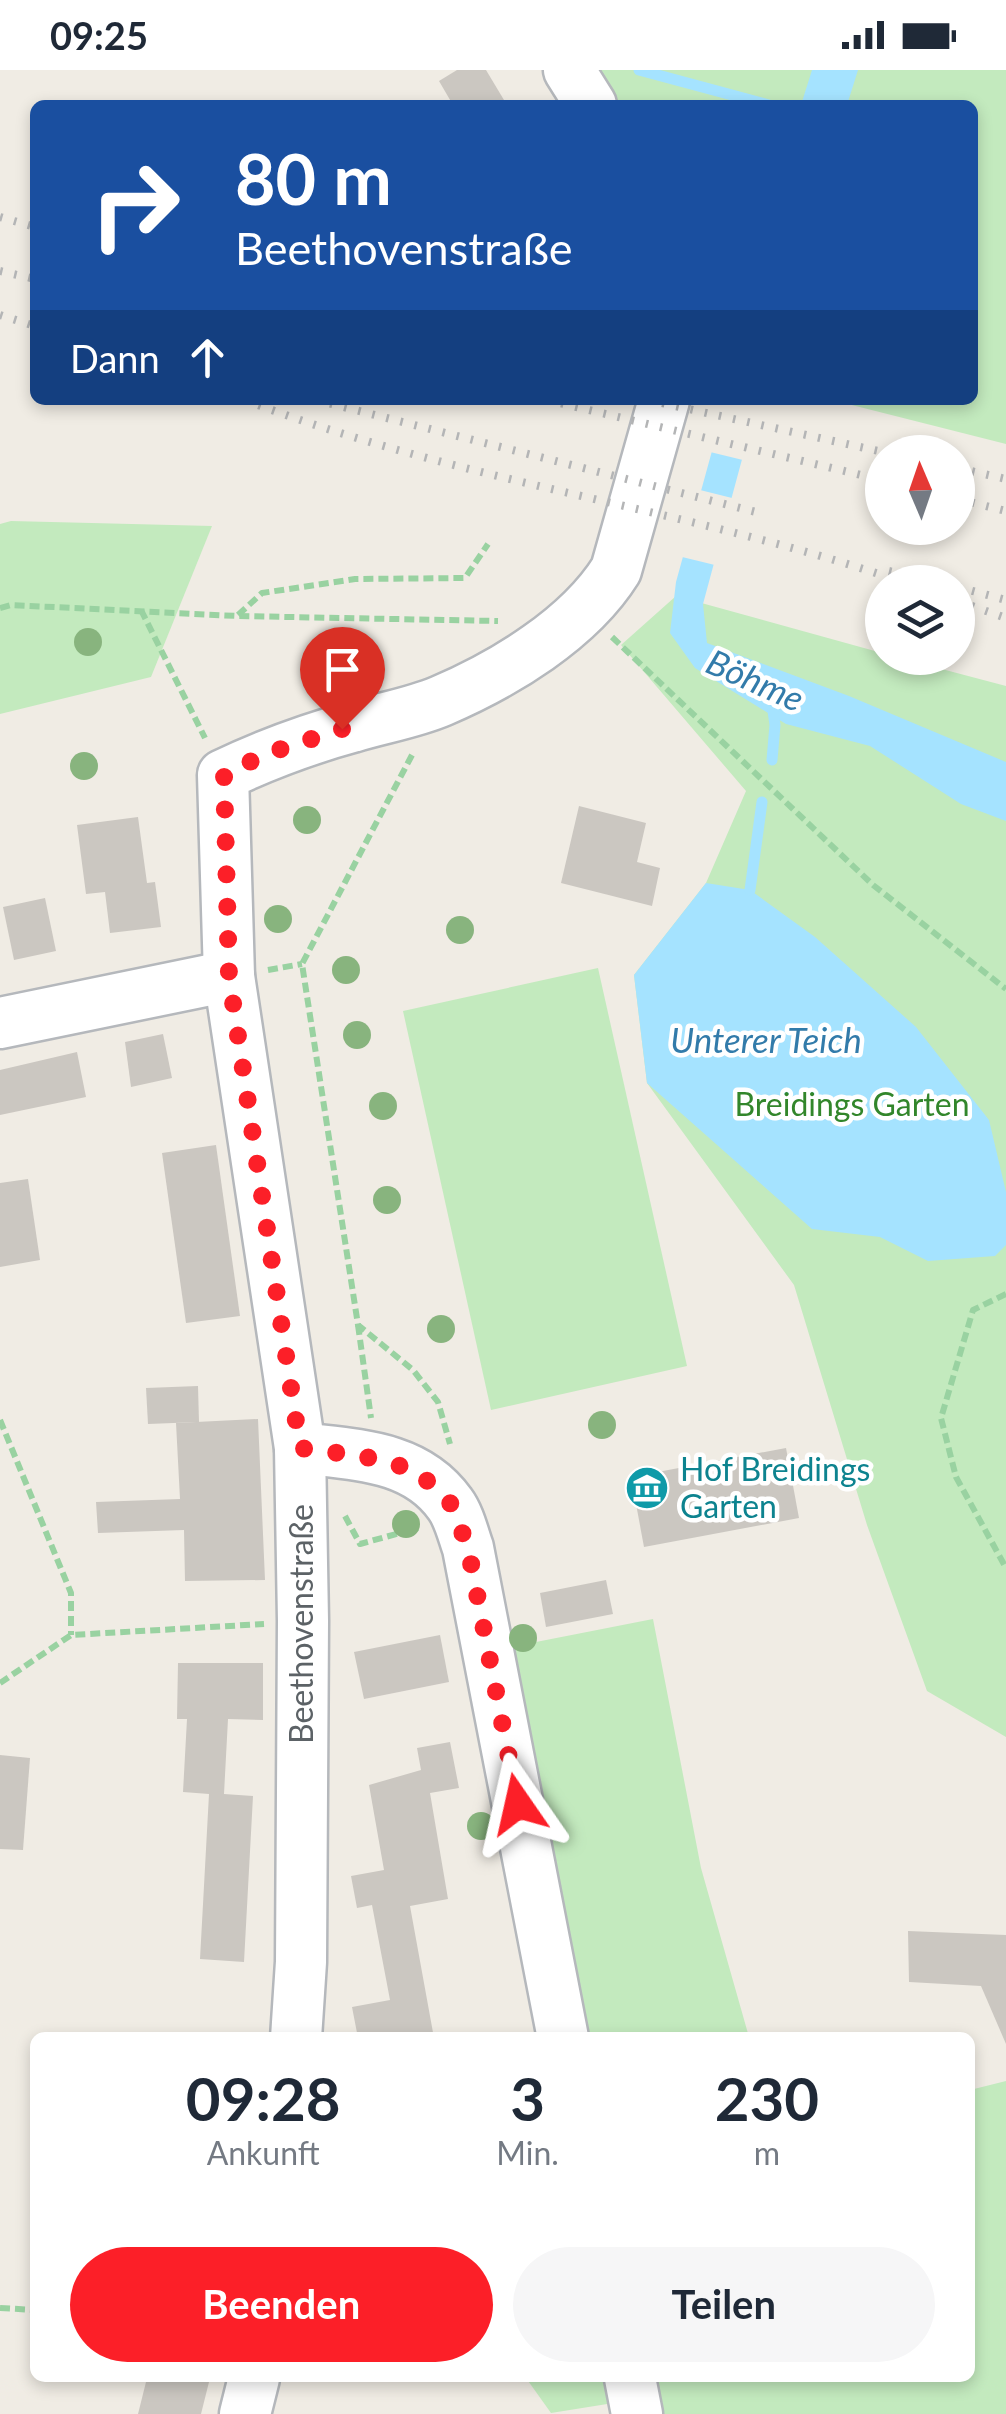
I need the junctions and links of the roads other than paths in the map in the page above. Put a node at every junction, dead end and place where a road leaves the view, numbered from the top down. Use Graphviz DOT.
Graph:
graph roads {
  1 [pos="569,70"];
  2 [pos="587,100"];
  3 [pos="663,405"];
  4 [pos="229,976"];
  5 [pos="0,1024"];
  6 [pos="300,1448"];
  7 [pos="296,2032"];
  8 [pos="563,2032"];
  9 [pos="253,2382"];
  10 [pos="244,2414"];
  1 -- 2 [label="street"];
  3 -- 4 [label="street, Beethovenstraße"];
  4 -- 5 [label="street"];
  4 -- 6 [label="street, Beethovenstraße"];
  6 -- 7 [label="street, Beethovenstraße"];
  6 -- 8 [label="street"];
  9 -- 10 [label="street"];
}
